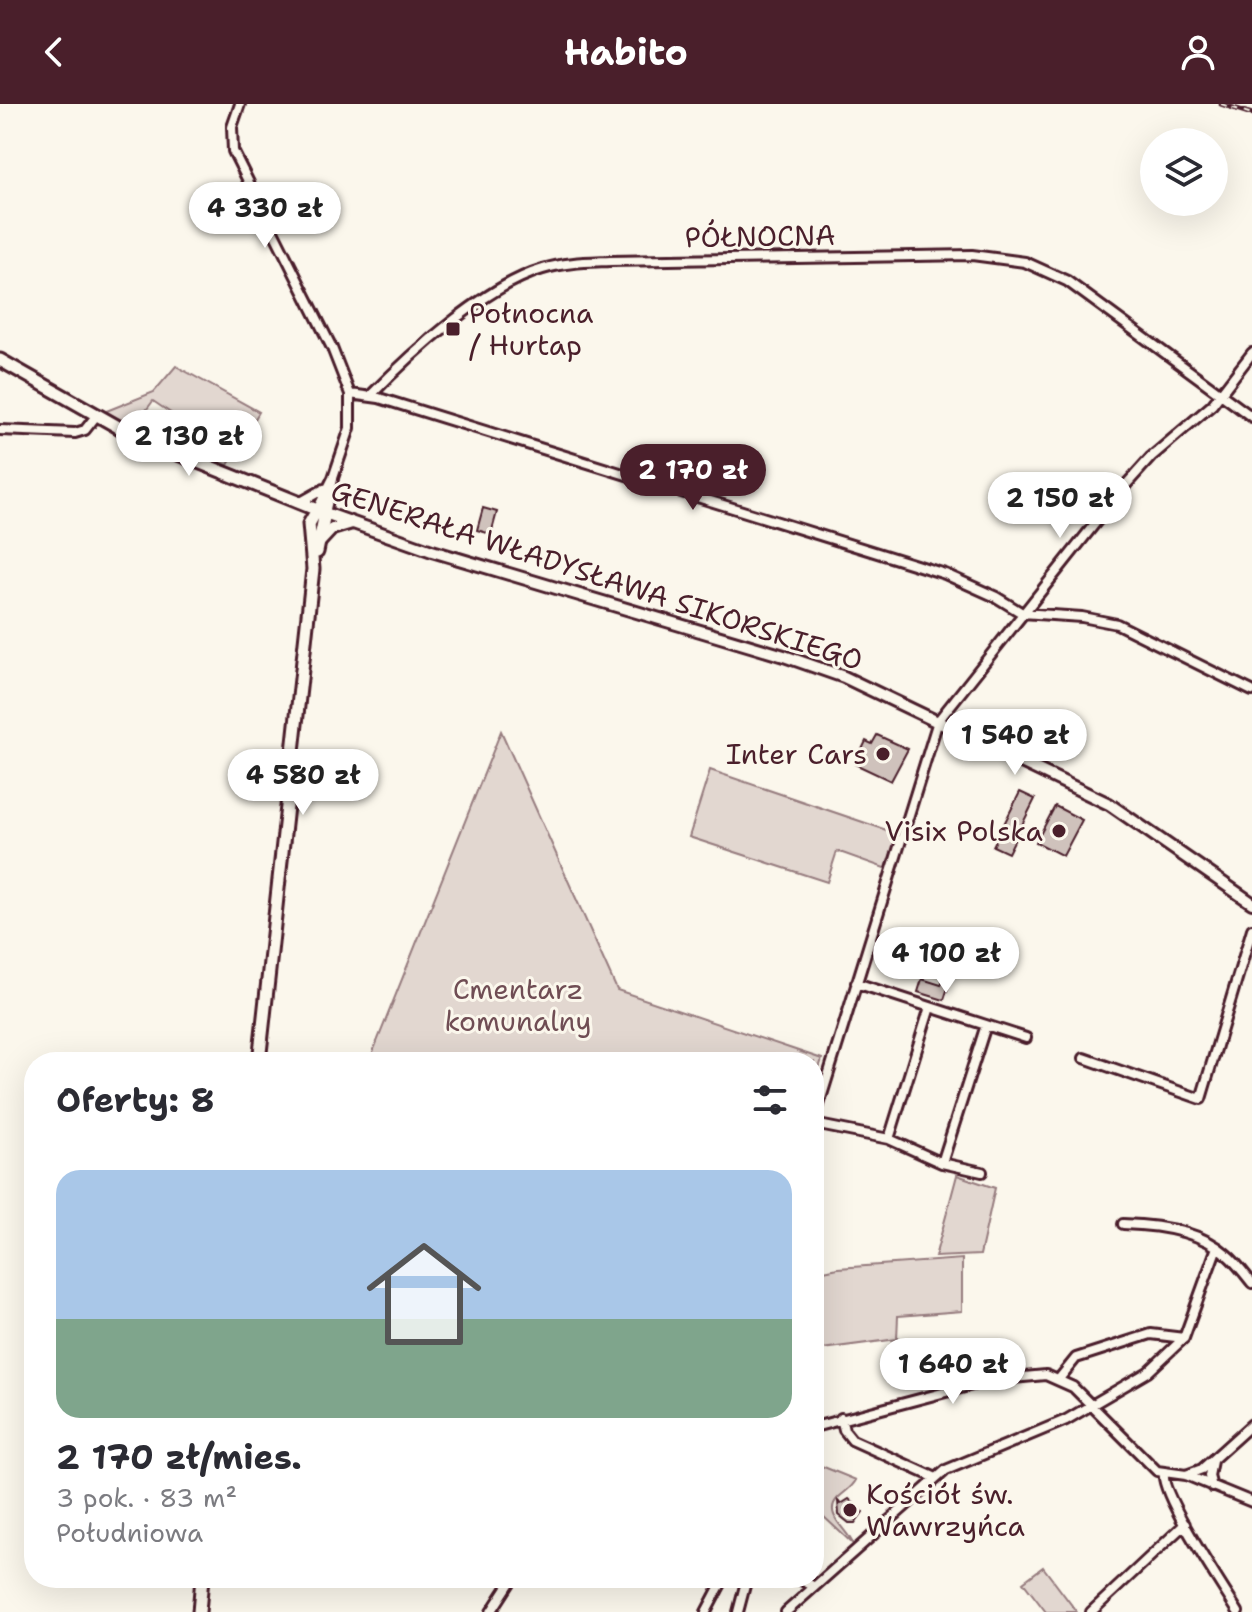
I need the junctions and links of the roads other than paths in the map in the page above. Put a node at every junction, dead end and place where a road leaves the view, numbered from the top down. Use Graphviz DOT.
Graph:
graph roads {
  1 [pos="240,104"];
  2 [pos="1252,353"];
  3 [pos="0,360"];
  4 [pos="350,394"];
  5 [pos="1222,394"];
  6 [pos="370,396"];
  7 [pos="96,416"];
  8 [pos="1252,417"];
  9 [pos="0,430"];
  10 [pos="330,482"];
  11 [pos="299,503"];
  12 [pos="321,512"];
  13 [pos="352,523"];
  14 [pos="318,545"];
  15 [pos="313,569"];
  16 [pos="1022,613"];
  17 [pos="1252,691"];
  18 [pos="938,721"];
  19 [pos="1252,894"];
  20 [pos="1240,895"];
  21 [pos="1252,903"];
  22 [pos="1252,929"];
  23 [pos="856,983"];
  24 [pos="930,1007"];
  25 [pos="986,1025"];
  26 [pos="1026,1038"];
  27 [pos="260,1052"];
  28 [pos="1084,1058"];
  29 [pos="824,1089"];
  30 [pos="824,1124"];
  31 [pos="889,1139"];
  32 [pos="942,1163"];
  33 [pos="982,1172"];
  34 [pos="1123,1224"];
  35 [pos="1217,1247"];
  36 [pos="1252,1283"];
  37 [pos="1184,1338"];
  38 [pos="1059,1379"];
  39 [pos="1091,1406"];
  40 [pos="841,1418"];
  41 [pos="824,1424"];
  42 [pos="1252,1424"];
  43 [pos="1212,1461"];
  44 [pos="1164,1474"];
  45 [pos="1186,1475"];
  46 [pos="936,1478"];
  47 [pos="1212,1487"];
  48 [pos="1252,1502"];
  49 [pos="1185,1524"];
  50 [pos="824,1576"];
  51 [pos="201,1588"];
  52 [pos="507,1588"];
  53 [pos="719,1588"];
  54 [pos="744,1588"];
  55 [pos="811,1588"];
  56 [pos="1235,1611"];
  57 [pos="199,1612"];
  58 [pos="491,1612"];
  59 [pos="706,1612"];
  60 [pos="738,1612"];
  61 [pos="786,1612"];
  62 [pos="1091,1612"];
  1 -- 4 [label="street"];
  2 -- 5 [label="street"];
  3 -- 7 [label="main road, GENERAŁA WŁADYSŁAWA SIKORSKIEGO"];
  4 -- 6 [label="street"];
  4 -- 10 [label="street"];
  5 -- 6 [label="street, PÓŁNOCNA"];
  5 -- 8 [label="street, PÓŁNOCNA"];
  5 -- 16 [label="street"];
  6 -- 16 [label="street"];
  7 -- 9 [label="street"];
  7 -- 11 [label="main road, GENERAŁA WŁADYSŁAWA SIKORSKIEGO"];
  10 -- 11 [label="street"];
  10 -- 12 [label="street"];
  11 -- 12 [label="main road, GENERAŁA WŁADYSŁAWA SIKORSKIEGO"];
  12 -- 13 [label="street, GENERAŁA WŁADYSŁAWA SIKORSKIEGO"];
  12 -- 14 [label="main road"];
  12 -- 15 [label="main road"];
  13 -- 14 [label="street"];
  13 -- 18 [label="street, GENERAŁA WŁADYSŁAWA SIKORSKIEGO"];
  14 -- 15 [label="main road"];
  15 -- 27 [label="main road"];
  16 -- 17 [label="street"];
  16 -- 18 [label="street"];
  18 -- 20 [label="street, GENERAŁA WŁADYSŁAWA SIKORSKIEGO"];
  18 -- 23 [label="street"];
  19 -- 20 [label="street"];
  20 -- 21 [label="street, GENERAŁA WŁADYSŁAWA SIKORSKIEGO"];
  22 -- 28 [label="street"];
  23 -- 24 [label="street"];
  23 -- 29 [label="street"];
  24 -- 25 [label="street"];
  24 -- 31 [label="street"];
  25 -- 26 [label="street"];
  25 -- 32 [label="street"];
  30 -- 31 [label="street"];
  31 -- 32 [label="street"];
  32 -- 33 [label="street"];
  34 -- 35 [label="street"];
  35 -- 36 [label="street"];
  35 -- 37 [label="street"];
  37 -- 38 [label="street"];
  37 -- 39 [label="street"];
  38 -- 39 [label="street"];
  38 -- 40 [label="street"];
  39 -- 44 [label="street"];
  39 -- 46 [label="street"];
  40 -- 41 [label="street"];
  40 -- 46 [label="street"];
  42 -- 43 [label="street"];
  43 -- 45 [label="street"];
  43 -- 47 [label="street"];
  44 -- 45 [label="street"];
  44 -- 49 [label="street"];
  45 -- 47 [label="street"];
  46 -- 50 [label="street"];
  47 -- 48 [label="street"];
  49 -- 56 [label="street"];
  49 -- 62 [label="street"];
  51 -- 57 [label="main road"];
  52 -- 58 [label="street"];
  53 -- 59 [label="street"];
  54 -- 60 [label="street"];
  55 -- 61 [label="street"];
}
